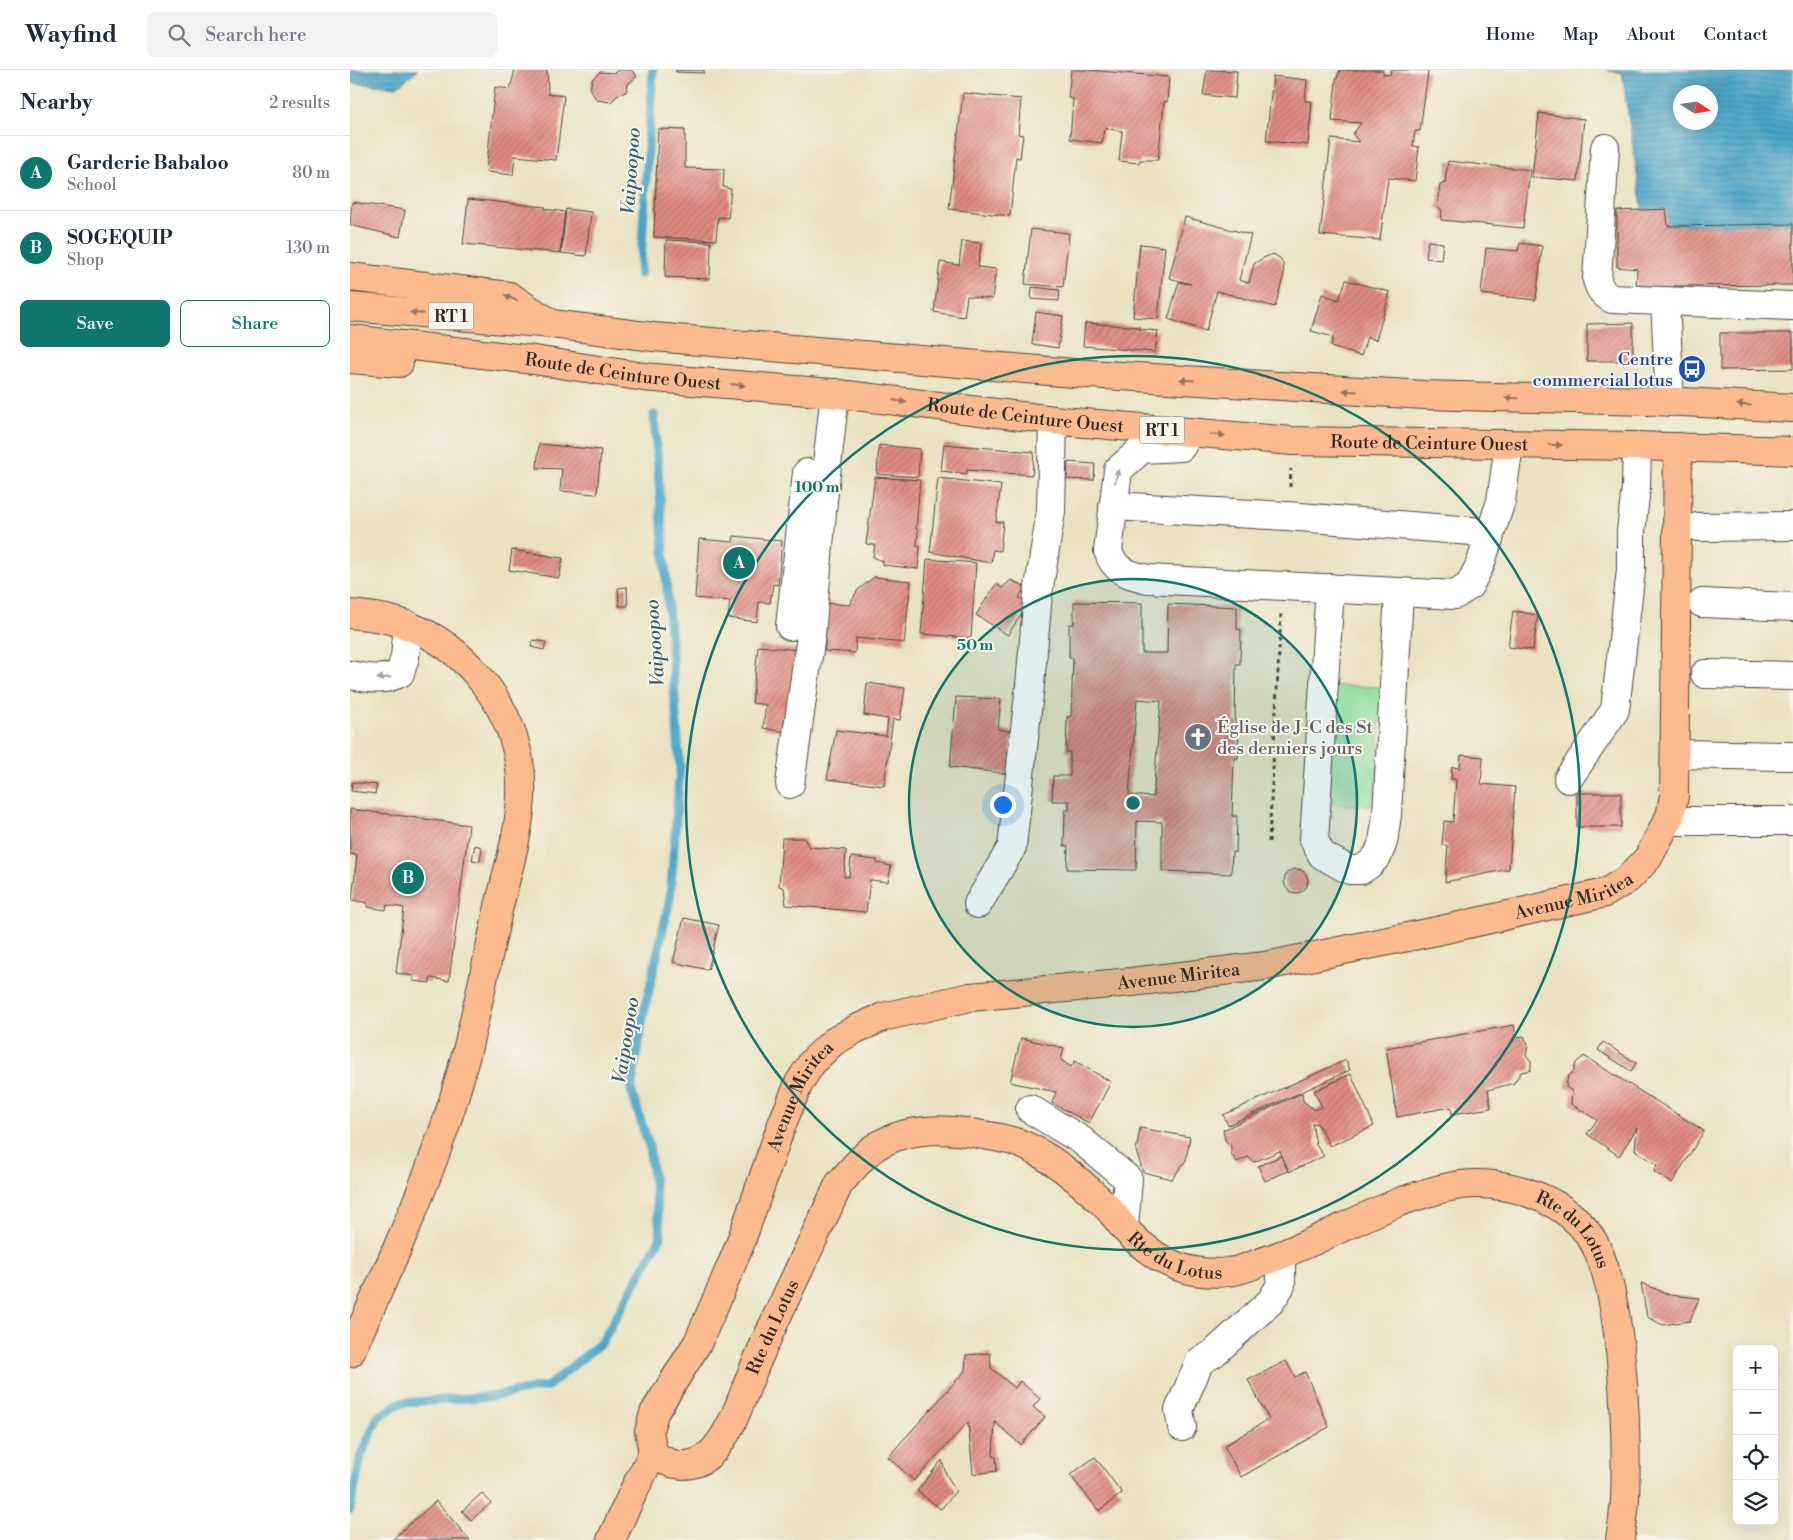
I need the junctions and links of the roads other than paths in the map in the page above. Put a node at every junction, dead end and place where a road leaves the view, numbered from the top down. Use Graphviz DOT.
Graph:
graph roads {
  1 [pos="1605,148"];
  2 [pos="350,277"];
  3 [pos="1665,301"];
  4 [pos="1793,306"];
  5 [pos="350,307"];
  6 [pos="552,324"];
  7 [pos="350,339"];
  8 [pos="350,358"];
  9 [pos="534,360"];
  10 [pos="826,393"];
  11 [pos="1670,402"];
  12 [pos="1793,408"];
  13 [pos="1053,420"];
  14 [pos="1186,432"];
  15 [pos="1509,444"];
  16 [pos="1637,446"];
  17 [pos="1678,447"];
  18 [pos="1793,451"];
  19 [pos="1113,506"];
  20 [pos="1793,526"];
  21 [pos="1698,527"];
  22 [pos="1489,539"];
  23 [pos="1330,588"];
  24 [pos="1398,592"];
  25 [pos="1702,603"];
  26 [pos="1793,607"];
  27 [pos="350,614"];
  28 [pos="408,625"];
  29 [pos="790,626"];
  30 [pos="1705,674"];
  31 [pos="350,675"];
  32 [pos="1793,676"];
  33 [pos="1675,754"];
  34 [pos="1793,756"];
  35 [pos="1568,779"];
  36 [pos="790,784"];
  37 [pos="1668,821"];
  38 [pos="1793,821"];
  39 [pos="978,904"];
  40 [pos="1030,1109"];
  41 [pos="1124,1228"];
  42 [pos="1274,1258"];
  43 [pos="358,1319"];
  44 [pos="350,1353"];
  45 [pos="1182,1427"];
  46 [pos="653,1453"];
  47 [pos="611,1540"];
  48 [pos="1620,1540"];
  1 -- 3 [label="street"];
  6 -- 2 [label="main road, one-way"];
  3 -- 4 [label="street"];
  3 -- 11 [label="street"];
  6 -- 5 [label="main road, RT 1, one-way"];
  11 -- 6 [label="main road, RT 1, one-way"];
  7 -- 9 [label="main road, Route de Ceinture Ouest / RT 1"];
  8 -- 9 [label="main road"];
  9 -- 10 [label="main road, Route de Ceinture Ouest / RT 1, one-way"];
  10 -- 13 [label="main road, Route de Ceinture Ouest / RT 1, one-way"];
  10 -- 29 [label="street"];
  10 -- 36 [label="street"];
  12 -- 11 [label="main road, RT 1, one-way"];
  13 -- 14 [label="main road, Route de Ceinture Ouest / RT 1"];
  13 -- 39 [label="street"];
  14 -- 15 [label="main road, Route de Ceinture Ouest / RT 1, one-way"];
  19 -- 14 [label="street, one-way"];
  15 -- 16 [label="main road, Route de Ceinture Ouest / RT 1, one-way"];
  15 -- 22 [label="street"];
  16 -- 17 [label="main road, Route de Ceinture Ouest / RT 1"];
  16 -- 35 [label="street"];
  17 -- 18 [label="main road, Route de Ceinture Ouest / RT 1"];
  17 -- 33 [label="main road, Avenue Miritea"];
  19 -- 22 [label="street"];
  19 -- 23 [label="street"];
  20 -- 21 [label="street"];
  22 -- 24 [label="street"];
  23 -- 24 [label="street"];
  23 -- 24 [label="street"];
  25 -- 26 [label="street"];
  27 -- 28 [label="main road"];
  28 -- 31 [label="street, one-way"];
  28 -- 43 [label="main road"];
  30 -- 32 [label="street"];
  33 -- 34 [label="street"];
  33 -- 37 [label="main road, Avenue Miritea"];
  37 -- 38 [label="street"];
  37 -- 46 [label="main road, Avenue Miritea"];
  40 -- 41 [label="street"];
  41 -- 42 [label="main road, Rte du Lotus"];
  41 -- 46 [label="main road, Rte du Lotus"];
  42 -- 45 [label="street"];
  42 -- 48 [label="main road, Rte du Lotus"];
  43 -- 44 [label="main road"];
  46 -- 47 [label="main road"];
}
